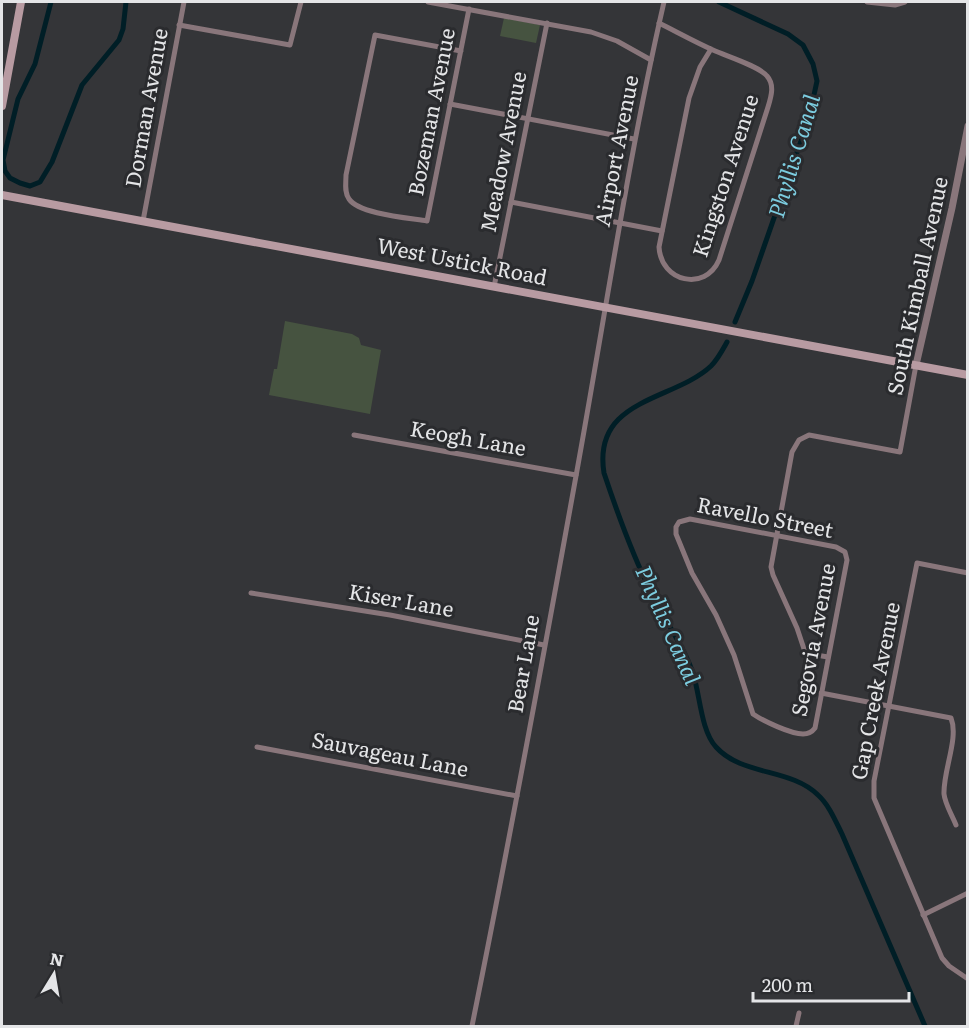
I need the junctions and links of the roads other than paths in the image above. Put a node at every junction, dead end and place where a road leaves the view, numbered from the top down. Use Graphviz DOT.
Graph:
graph roads {
  1 [pos="21,2"];
  2 [pos="184,2"];
  3 [pos="301,2"];
  4 [pos="428,2"];
  5 [pos="664,2"];
  6 [pos="867,2"];
  7 [pos="905,2"];
  8 [pos="892,3"];
  9 [pos="469,9"];
  10 [pos="659,22"];
  11 [pos="547,23"];
  12 [pos="179,26"];
  13 [pos="711,49"];
  14 [pos="461,51"];
  15 [pos="651,60"];
  16 [pos="450,104"];
  17 [pos="2,106"];
  18 [pos="528,119"];
  19 [pos="968,126"];
  20 [pos="634,139"];
  21 [pos="965,151"];
  22 [pos="2,195"];
  23 [pos="511,202"];
  24 [pos="143,221"];
  25 [pos="620,223"];
  26 [pos="662,231"];
  27 [pos="494,287"];
  28 [pos="605,307"];
  29 [pos="916,365"];
  30 [pos="968,375"];
  31 [pos="354,435"];
  32 [pos="576,475"];
  33 [pos="775,536"];
  34 [pos="845,552"];
  35 [pos="968,573"];
  36 [pos="251,593"];
  37 [pos="544,645"];
  38 [pos="828,657"];
  39 [pos="821,693"];
  40 [pos="889,707"];
  41 [pos="811,733"];
  42 [pos="257,747"];
  43 [pos="517,796"];
  44 [pos="956,825"];
  45 [pos="968,893"];
  46 [pos="923,915"];
  47 [pos="968,980"];
  48 [pos="799,1013"];
  49 [pos="472,1026"];
  50 [pos="796,1026"];
  1 -- 17 [label="main road"];
  2 -- 12 [label="street, Dorman Avenue"];
  3 -- 12 [label="street"];
  4 -- 9 [label="street"];
  5 -- 10 [label="street, Airport Avenue"];
  6 -- 8 [label="street"];
  7 -- 8 [label="street"];
  9 -- 11 [label="street"];
  9 -- 14 [label="street, Bozeman Avenue"];
  10 -- 13 [label="street"];
  10 -- 15 [label="street, Airport Avenue"];
  11 -- 15 [label="street"];
  11 -- 18 [label="street, Meadow Avenue"];
  12 -- 24 [label="street, Dorman Avenue"];
  13 -- 26 [label="street"];
  13 -- 26 [label="street, Kingston Avenue"];
  14 -- 16 [label="street, Bozeman Avenue"];
  14 -- 16 [label="street, Bozeman Avenue"];
  15 -- 20 [label="street, Airport Avenue"];
  16 -- 18 [label="street"];
  18 -- 20 [label="street"];
  18 -- 23 [label="street, Meadow Avenue"];
  19 -- 21 [label="street, South Kimball Avenue"];
  20 -- 25 [label="street, Airport Avenue"];
  21 -- 29 [label="street, South Kimball Avenue"];
  22 -- 24 [label="main road, West Ustick Road"];
  23 -- 25 [label="street"];
  23 -- 27 [label="street, Meadow Avenue"];
  24 -- 27 [label="main road, West Ustick Road"];
  25 -- 26 [label="street"];
  25 -- 28 [label="street, Airport Avenue"];
  27 -- 28 [label="main road, West Ustick Road"];
  28 -- 29 [label="main road, West Ustick Road"];
  28 -- 32 [label="street, Bear Lane"];
  29 -- 30 [label="main road, West Ustick Road"];
  29 -- 33 [label="street, South Kimball Avenue"];
  31 -- 32 [label="street, Keogh Lane"];
  32 -- 37 [label="street, Bear Lane"];
  33 -- 34 [label="street, Ravello Street"];
  33 -- 38 [label="street"];
  33 -- 41 [label="street, Ravello Street"];
  34 -- 38 [label="street, Segovia Avenue"];
  35 -- 40 [label="street, Gap Creek Avenue"];
  36 -- 37 [label="street, Kiser Lane"];
  37 -- 43 [label="street, Bear Lane"];
  38 -- 39 [label="street, Segovia Avenue"];
  39 -- 40 [label="street"];
  39 -- 41 [label="street, Segovia Avenue"];
  40 -- 44 [label="street"];
  40 -- 46 [label="street, Gap Creek Avenue"];
  42 -- 43 [label="street, Sauvageau Lane"];
  43 -- 49 [label="street, Bear Lane"];
  45 -- 46 [label="street"];
  46 -- 47 [label="street, Gap Creek Avenue"];
  48 -- 50 [label="street"];
}
